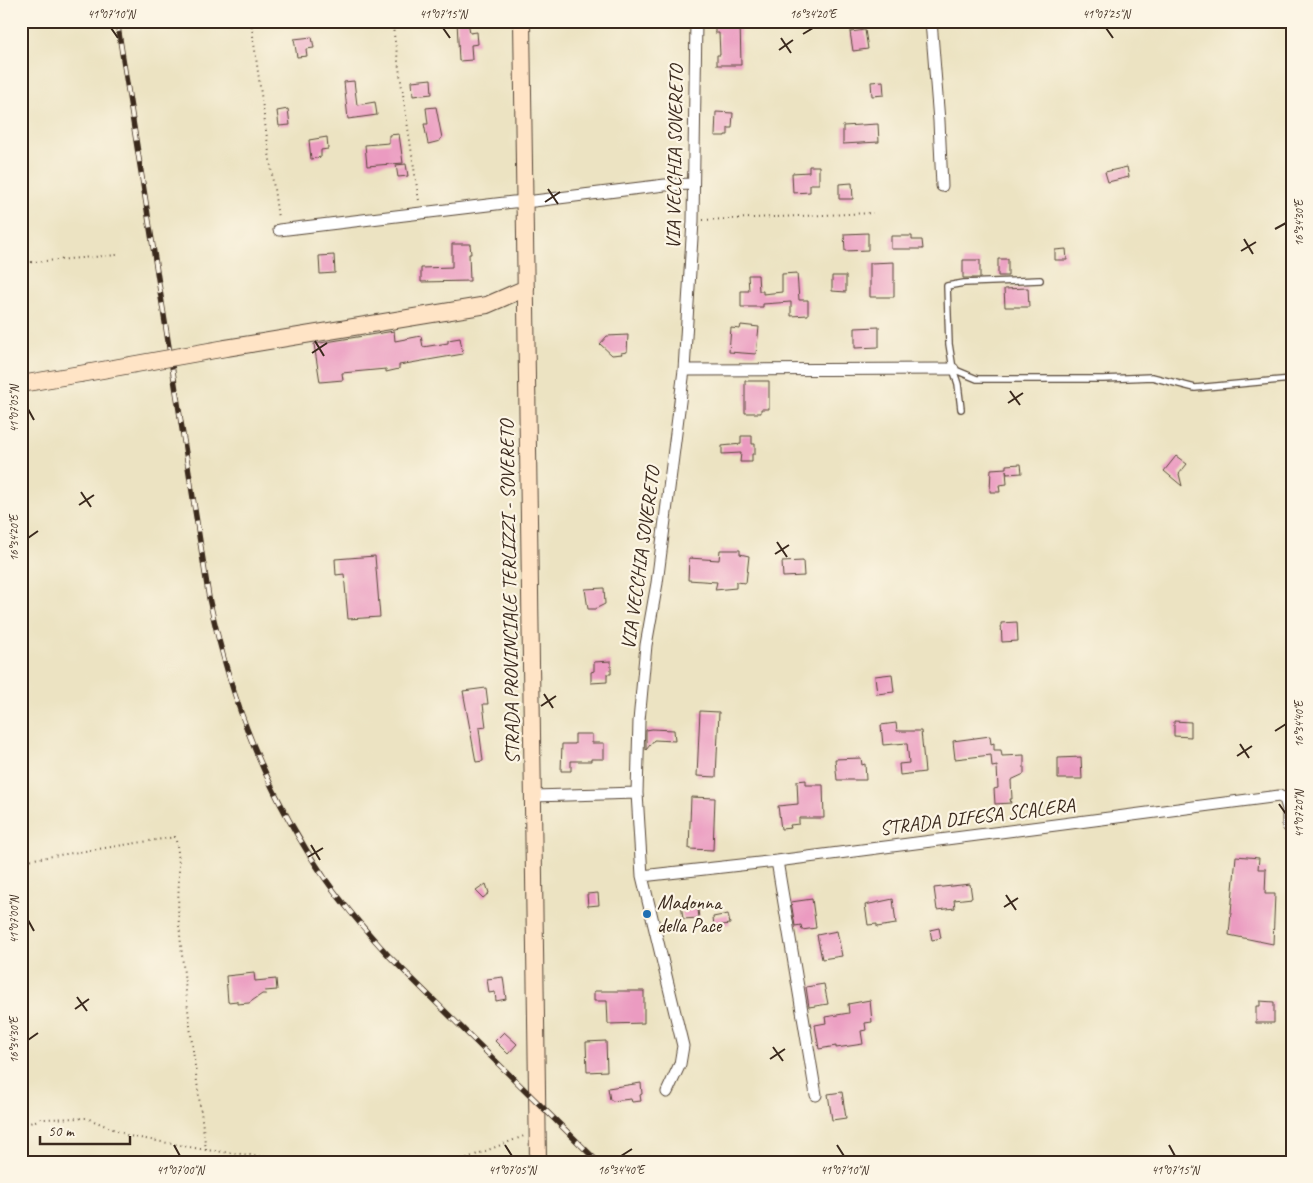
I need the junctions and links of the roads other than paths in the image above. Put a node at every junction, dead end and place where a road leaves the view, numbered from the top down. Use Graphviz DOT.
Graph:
graph roads {
  1 [pos="522,21"];
  2 [pos="696,21"];
  3 [pos="931,21"];
  4 [pos="693,184"];
  5 [pos="942,186"];
  6 [pos="524,201"];
  7 [pos="279,230"];
  8 [pos="1040,280"];
  9 [pos="526,288"];
  10 [pos="487,304"];
  11 [pos="526,308"];
  12 [pos="953,369"];
  13 [pos="684,370"];
  14 [pos="1292,379"];
  15 [pos="21,384"];
  16 [pos="960,409"];
  17 [pos="638,794"];
  18 [pos="534,796"];
  19 [pos="1292,829"];
  20 [pos="777,861"];
  21 [pos="642,876"];
  22 [pos="667,1092"];
  23 [pos="816,1095"];
  24 [pos="538,1162"];
  1 -- 6 [label="street, STRADA PROVINCIALE TERLIZZI - SOVERETO"];
  2 -- 4 [label="street, VIA VECCHIA SOVERETO"];
  3 -- 5 [label="street"];
  4 -- 6 [label="street"];
  4 -- 13 [label="street, VIA VECCHIA SOVERETO"];
  6 -- 7 [label="street"];
  6 -- 9 [label="street, STRADA PROVINCIALE TERLIZZI - SOVERETO"];
  8 -- 12 [label="lane"];
  9 -- 10 [label="street"];
  9 -- 11 [label="street, STRADA PROVINCIALE TERLIZZI - SOVERETO"];
  10 -- 11 [label="street"];
  10 -- 15 [label="street, bridge"];
  11 -- 18 [label="street, STRADA PROVINCIALE TERLIZZI - SOVERETO"];
  12 -- 13 [label="street"];
  12 -- 14 [label="lane"];
  12 -- 16 [label="lane"];
  13 -- 17 [label="street, VIA VECCHIA SOVERETO"];
  17 -- 18 [label="street"];
  17 -- 21 [label="street, VIA VECCHIA SOVERETO"];
  18 -- 24 [label="street, STRADA PROVINCIALE TERLIZZI - SOVERETO"];
  19 -- 20 [label="street, STRADA DIFESA SCALERA"];
  20 -- 21 [label="street, STRADA DIFESA SCALERA"];
  20 -- 23 [label="street"];
  21 -- 22 [label="street, VIA VECCHIA SOVERETO"];
}
